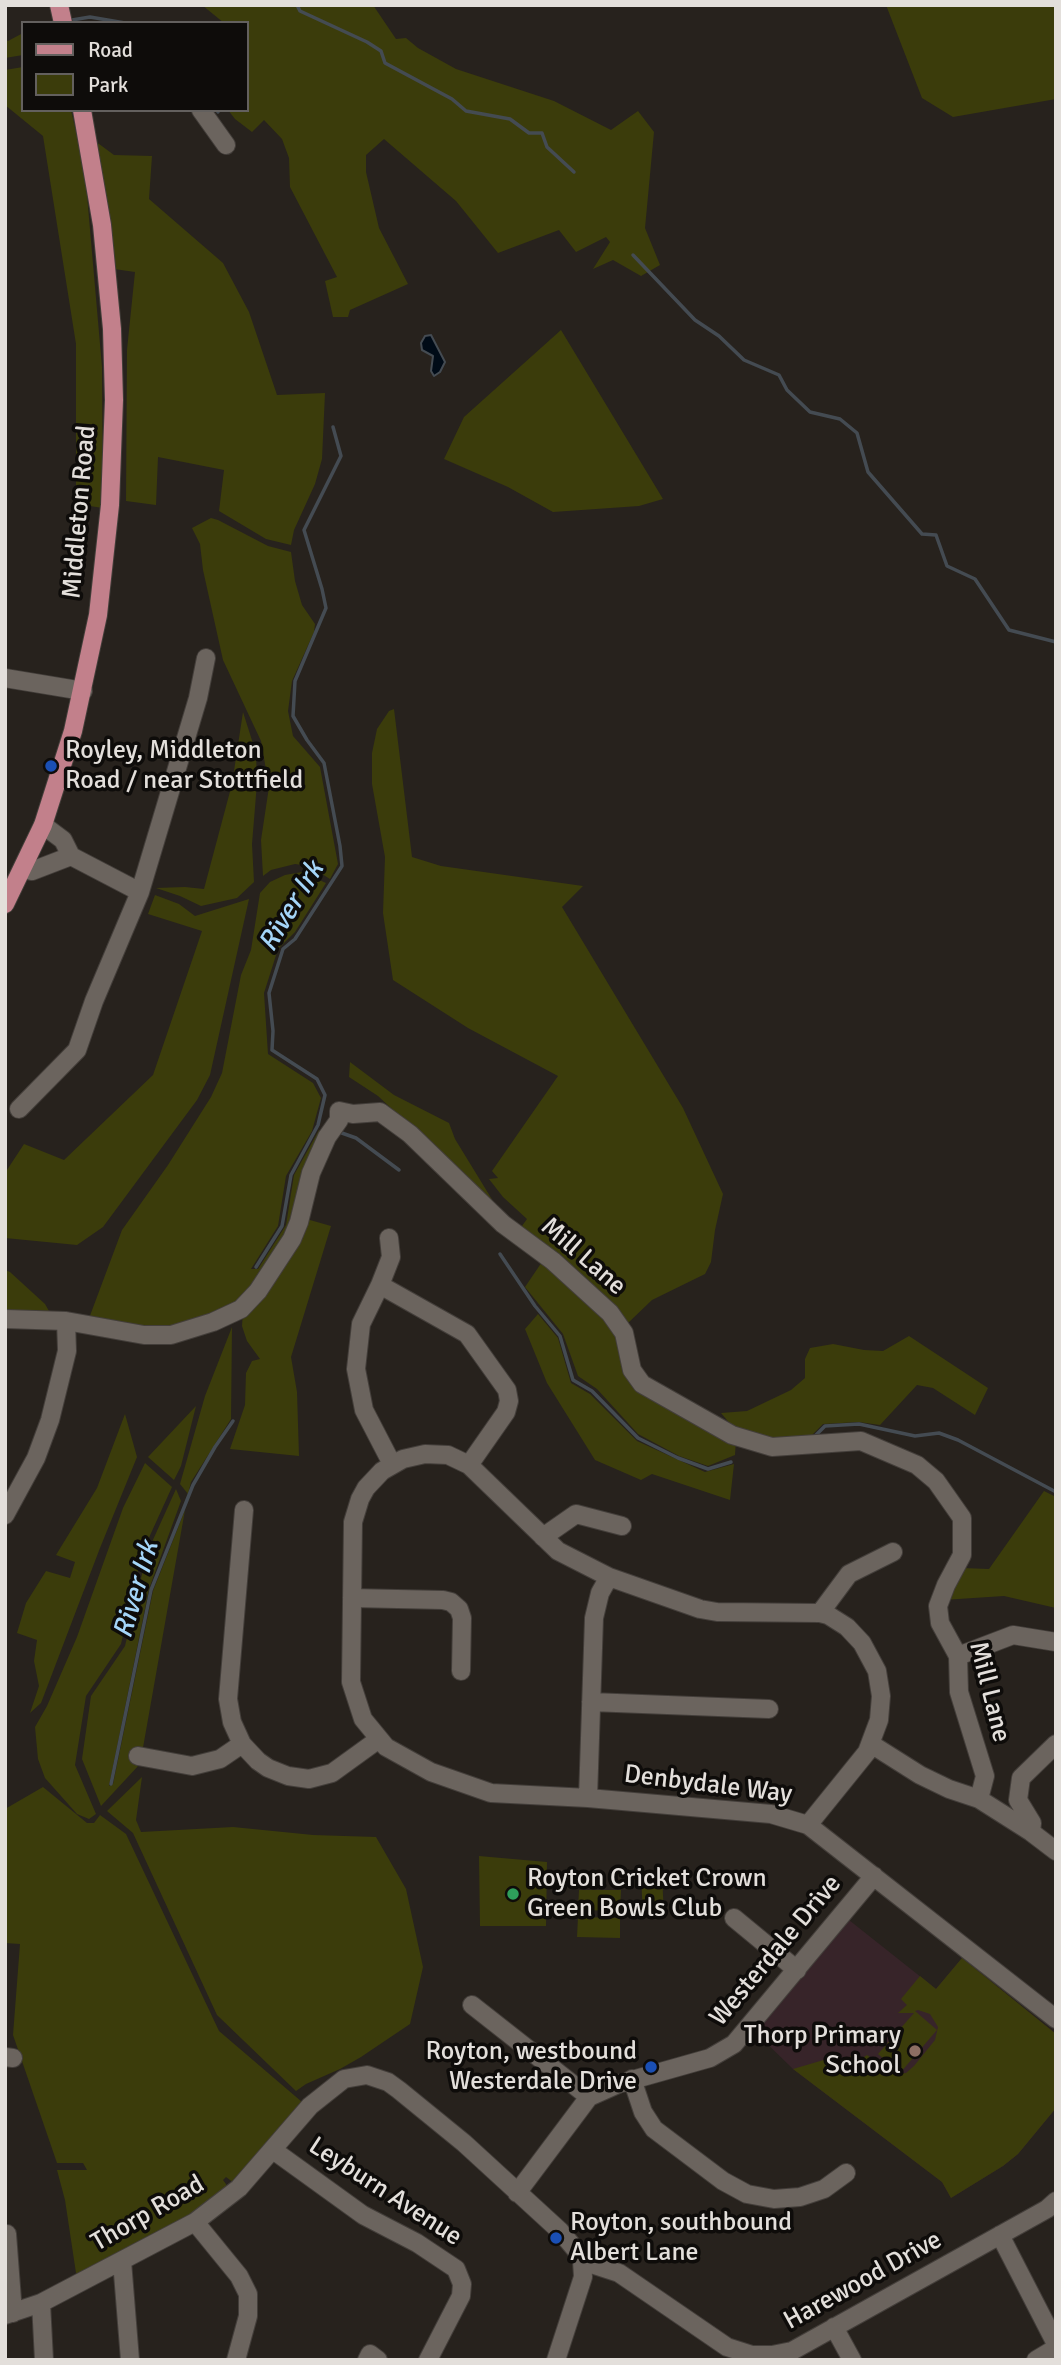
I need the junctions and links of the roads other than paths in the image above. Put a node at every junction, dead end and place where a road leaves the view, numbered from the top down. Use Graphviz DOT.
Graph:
graph roads {
  1 [pos="82,112"];
  2 [pos="202,112"];
  3 [pos="226,145"];
  4 [pos="206,658"];
  5 [pos="5,678"];
  6 [pos="83,691"];
  7 [pos="43,825"];
  8 [pos="71,856"];
  9 [pos="24,869"];
  10 [pos="140,892"];
  11 [pos="5,904"];
  12 [pos="15,1111"];
  13 [pos="389,1238"];
  14 [pos="380,1285"];
  15 [pos="5,1319"];
  16 [pos="66,1321"];
  17 [pos="392,1464"];
  18 [pos="469,1465"];
  19 [pos="244,1510"];
  20 [pos="5,1515"];
  21 [pos="622,1526"];
  22 [pos="543,1537"];
  23 [pos="893,1552"];
  24 [pos="608,1577"];
  25 [pos="352,1598"];
  26 [pos="820,1613"];
  27 [pos="1056,1642"];
  28 [pos="958,1656"];
  29 [pos="461,1671"];
  30 [pos="591,1702"];
  31 [pos="769,1709"];
  32 [pos="379,1739"];
  33 [pos="242,1744"];
  34 [pos="871,1744"];
  35 [pos="1056,1744"];
  36 [pos="138,1756"];
  37 [pos="588,1798"];
  38 [pos="979,1799"];
  39 [pos="808,1825"];
  40 [pos="1031,1832"];
  41 [pos="1056,1851"];
  42 [pos="874,1877"];
  43 [pos="734,1918"];
  44 [pos="797,1970"];
  45 [pos="472,2005"];
  46 [pos="1056,2020"];
  47 [pos="632,2079"];
  48 [pos="589,2097"];
  49 [pos="273,2150"];
  50 [pos="846,2174"];
  51 [pos="517,2193"];
  52 [pos="1056,2201"];
  53 [pos="195,2222"];
  54 [pos="7,2234"];
  55 [pos="1000,2235"];
  56 [pos="122,2261"];
  57 [pos="582,2261"];
  58 [pos="41,2303"];
  59 [pos="9,2314"];
  60 [pos="834,2328"];
  61 [pos="1056,2346"];
  62 [pos="44,2360"];
  63 [pos="130,2360"];
  64 [pos="236,2360"];
  65 [pos="367,2360"];
  66 [pos="378,2360"];
  67 [pos="428,2360"];
  68 [pos="556,2360"];
  69 [pos="852,2360"];
  70 [pos="1036,2360"];
  1 -- 6 [label="main road, Middleton Road"];
  2 -- 3 [label="street"];
  4 -- 10 [label="street"];
  5 -- 6 [label="street"];
  6 -- 7 [label="main road, Middleton Road"];
  7 -- 8 [label="street"];
  7 -- 9 [label="main road, Middleton Road"];
  8 -- 9 [label="street"];
  8 -- 10 [label="street"];
  9 -- 11 [label="main road, Middleton Road"];
  10 -- 12 [label="street"];
  13 -- 14 [label="street"];
  14 -- 17 [label="street"];
  14 -- 18 [label="street"];
  15 -- 16 [label="street, Mill Lane"];
  16 -- 20 [label="street"];
  16 -- 28 [label="street, Mill Lane"];
  17 -- 18 [label="street, Denbydale Way"];
  17 -- 25 [label="street, Denbydale Way"];
  18 -- 22 [label="street, Denbydale Way"];
  19 -- 33 [label="street"];
  21 -- 22 [label="street"];
  22 -- 24 [label="street, Denbydale Way"];
  23 -- 26 [label="street"];
  24 -- 26 [label="street, Denbydale Way"];
  24 -- 30 [label="street"];
  25 -- 29 [label="street"];
  25 -- 32 [label="street, Denbydale Way"];
  26 -- 34 [label="street, Denbydale Way"];
  27 -- 28 [label="street"];
  28 -- 38 [label="street, Mill Lane"];
  30 -- 31 [label="street"];
  30 -- 37 [label="street"];
  32 -- 33 [label="street"];
  32 -- 37 [label="street, Denbydale Way"];
  33 -- 36 [label="street"];
  34 -- 38 [label="street"];
  34 -- 39 [label="street, Denbydale Way"];
  35 -- 40 [label="street"];
  37 -- 39 [label="street, Denbydale Way"];
  38 -- 40 [label="street"];
  39 -- 42 [label="street"];
  40 -- 41 [label="street"];
  42 -- 44 [label="street, Westerdale Drive"];
  42 -- 46 [label="street"];
  43 -- 44 [label="street"];
  44 -- 47 [label="street, Westerdale Drive"];
  45 -- 48 [label="street"];
  47 -- 48 [label="street, Westerdale Drive"];
  47 -- 50 [label="street"];
  48 -- 51 [label="street"];
  49 -- 51 [label="street, Thorp Road"];
  49 -- 53 [label="street, Thorp Road"];
  49 -- 67 [label="street, Leyburn Avenue"];
  51 -- 57 [label="street"];
  52 -- 55 [label="street, Harewood Drive"];
  53 -- 56 [label="street, Thorp Road"];
  53 -- 64 [label="street"];
  54 -- 59 [label="street"];
  55 -- 60 [label="street, Harewood Drive"];
  55 -- 61 [label="street"];
  56 -- 58 [label="street, Thorp Road"];
  56 -- 63 [label="street"];
  57 -- 60 [label="street, Harewood Drive"];
  57 -- 68 [label="street"];
  58 -- 59 [label="street, Thorp Road"];
  58 -- 62 [label="street"];
  60 -- 69 [label="street"];
  61 -- 70 [label="street"];
  65 -- 66 [label="street"];
}
